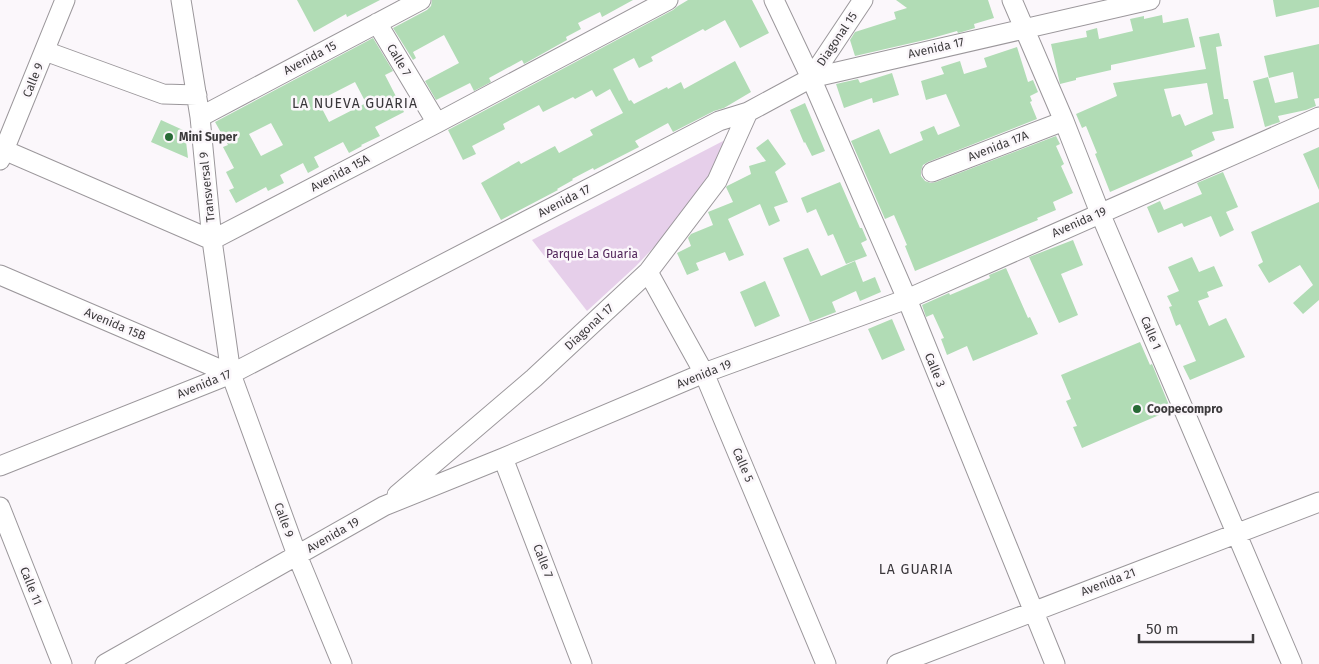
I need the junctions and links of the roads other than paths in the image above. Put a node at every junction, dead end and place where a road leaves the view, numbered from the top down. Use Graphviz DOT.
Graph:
graph roads {
  1 [pos="65,0"];
  2 [pos="181,0"];
  3 [pos="421,0"];
  4 [pos="668,0"];
  5 [pos="774,0"];
  6 [pos="863,0"];
  7 [pos="1012,0"];
  8 [pos="1150,0"];
  9 [pos="377,23"];
  10 [pos="1024,28"];
  11 [pos="45,51"];
  12 [pos="811,78"];
  13 [pos="197,95"];
  14 [pos="748,112"];
  15 [pos="200,117"];
  16 [pos="1319,117"];
  17 [pos="1064,121"];
  18 [pos="437,123"];
  19 [pos="2,155"];
  20 [pos="932,172"];
  21 [pos="1100,213"];
  22 [pos="212,240"];
  23 [pos="648,272"];
  24 [pos="0,275"];
  25 [pos="907,299"];
  26 [pos="704,373"];
  27 [pos="231,374"];
  28 [pos="503,458"];
  29 [pos="0,466"];
  30 [pos="1319,502"];
  31 [pos="384,506"];
  32 [pos="0,507"];
  33 [pos="1236,533"];
  34 [pos="297,555"];
  35 [pos="1032,612"];
  36 [pos="62,664"];
  37 [pos="105,664"];
  38 [pos="342,664"];
  39 [pos="582,664"];
  40 [pos="826,664"];
  41 [pos="898,664"];
  42 [pos="1054,664"];
  43 [pos="1292,664"];
  1 -- 11 [label="street, Calle 9"];
  2 -- 13 [label="street, Transversal 9"];
  3 -- 9 [label="street, Avenida 15"];
  4 -- 18 [label="street, Avenida 15A"];
  5 -- 12 [label="street, Calle 3"];
  6 -- 12 [label="street, Diagonal 15"];
  7 -- 10 [label="street, Calle 1"];
  8 -- 10 [label="street, Avenida 17"];
  9 -- 15 [label="street, Avenida 15"];
  9 -- 18 [label="street, Calle 7"];
  10 -- 12 [label="street, Avenida 17"];
  10 -- 17 [label="street, Calle 1"];
  11 -- 13 [label="street"];
  11 -- 19 [label="street, Calle 9"];
  12 -- 14 [label="street, Avenida 17"];
  12 -- 25 [label="street, Calle 3"];
  13 -- 15 [label="street, Transversal 9"];
  14 -- 23 [label="street, Diagonal 17"];
  14 -- 27 [label="street, Avenida 17"];
  15 -- 22 [label="street, Transversal 9"];
  16 -- 21 [label="street, Avenida 19"];
  17 -- 20 [label="street, Avenida 17A"];
  17 -- 21 [label="street, Calle 1"];
  18 -- 22 [label="street, Avenida 15A"];
  19 -- 22 [label="street"];
  21 -- 25 [label="street, Avenida 19"];
  21 -- 33 [label="street, Calle 1"];
  22 -- 27 [label="street, Transversal 9"];
  23 -- 26 [label="street, Calle 5"];
  23 -- 31 [label="street, Diagonal 17"];
  24 -- 27 [label="street, Avenida 15B"];
  25 -- 26 [label="street, Avenida 19"];
  25 -- 35 [label="street, Calle 3"];
  26 -- 28 [label="street, Avenida 19"];
  26 -- 40 [label="street, Calle 5"];
  27 -- 29 [label="street, Avenida 17"];
  27 -- 34 [label="street, Calle 9"];
  28 -- 31 [label="street, Avenida 19"];
  28 -- 39 [label="street, Calle 7"];
  30 -- 33 [label="street, Avenida 21"];
  31 -- 34 [label="street, Avenida 19"];
  32 -- 36 [label="street, Calle 11"];
  33 -- 35 [label="street, Avenida 21"];
  33 -- 43 [label="street, Calle 1"];
  34 -- 37 [label="street, Avenida 19"];
  34 -- 38 [label="street, Calle 9"];
  35 -- 41 [label="street, Avenida 21"];
  35 -- 42 [label="street, Calle 3"];
}
